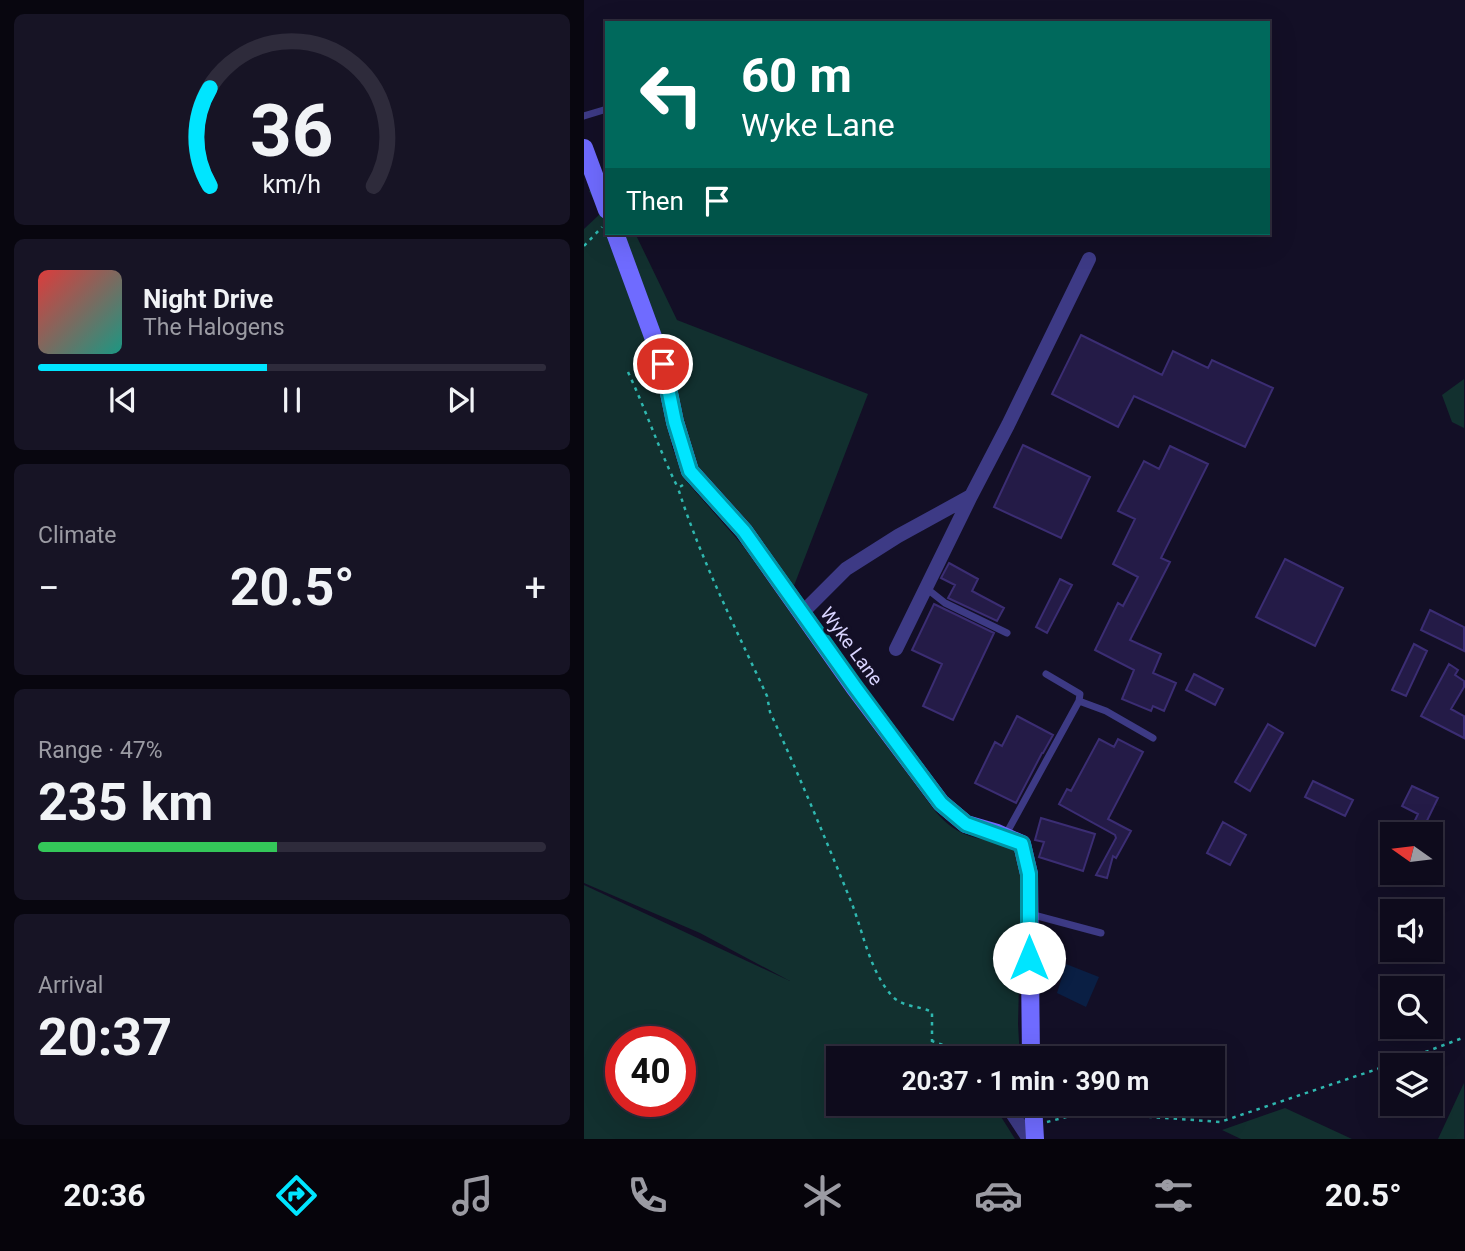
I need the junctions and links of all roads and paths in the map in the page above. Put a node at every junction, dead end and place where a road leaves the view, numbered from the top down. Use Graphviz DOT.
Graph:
graph roads {
  1 [pos="605,110"];
  2 [pos="584,116"];
  3 [pos="584,148"];
  4 [pos="605,205"];
  5 [pos="605,224"];
  6 [pos="616,235"];
  7 [pos="584,246"];
  8 [pos="1089,259"];
  9 [pos="628,372"];
  10 [pos="695,478"];
  11 [pos="678,488"];
  12 [pos="971,496"];
  13 [pos="926,588"];
  14 [pos="802,613"];
  15 [pos="1007,634"];
  16 [pos="896,649"];
  17 [pos="1046,674"];
  18 [pos="1079,701"];
  19 [pos="1153,738"];
  20 [pos="1004,836"];
  21 [pos="1029,914"];
  22 [pos="1101,933"];
  23 [pos="1464,1037"];
  24 [pos="932,1041"];
  25 [pos="932,1046"];
  26 [pos="946,1046"];
  27 [pos="1031,1046"];
  28 [pos="1016,1116"];
  29 [pos="1033,1116"];
  30 [pos="1033,1135"];
  1 -- 2 [label="lane"];
  3 -- 4 [label="street"];
  5 -- 7 [label="path"];
  6 -- 10 [label="street, Wyke Lane"];
  8 -- 12 [label="street"];
  9 -- 11 [label="path"];
  10 -- 11 [label="path"];
  10 -- 14 [label="street, Wyke Lane"];
  11 -- 24 [label="path"];
  12 -- 13 [label="street"];
  12 -- 14 [label="street"];
  13 -- 15 [label="lane"];
  13 -- 16 [label="street"];
  14 -- 20 [label="street, Wyke Lane"];
  17 -- 18 [label="lane"];
  18 -- 19 [label="lane"];
  18 -- 20 [label="lane"];
  20 -- 21 [label="street, Wyke Lane"];
  21 -- 22 [label="lane"];
  21 -- 27 [label="street, Wyke Lane"];
  23 -- 30 [label="path"];
  24 -- 25 [label="path"];
  24 -- 26 [label="path"];
  28 -- 30 [label="street"];
  29 -- 30 [label="street"];
}
